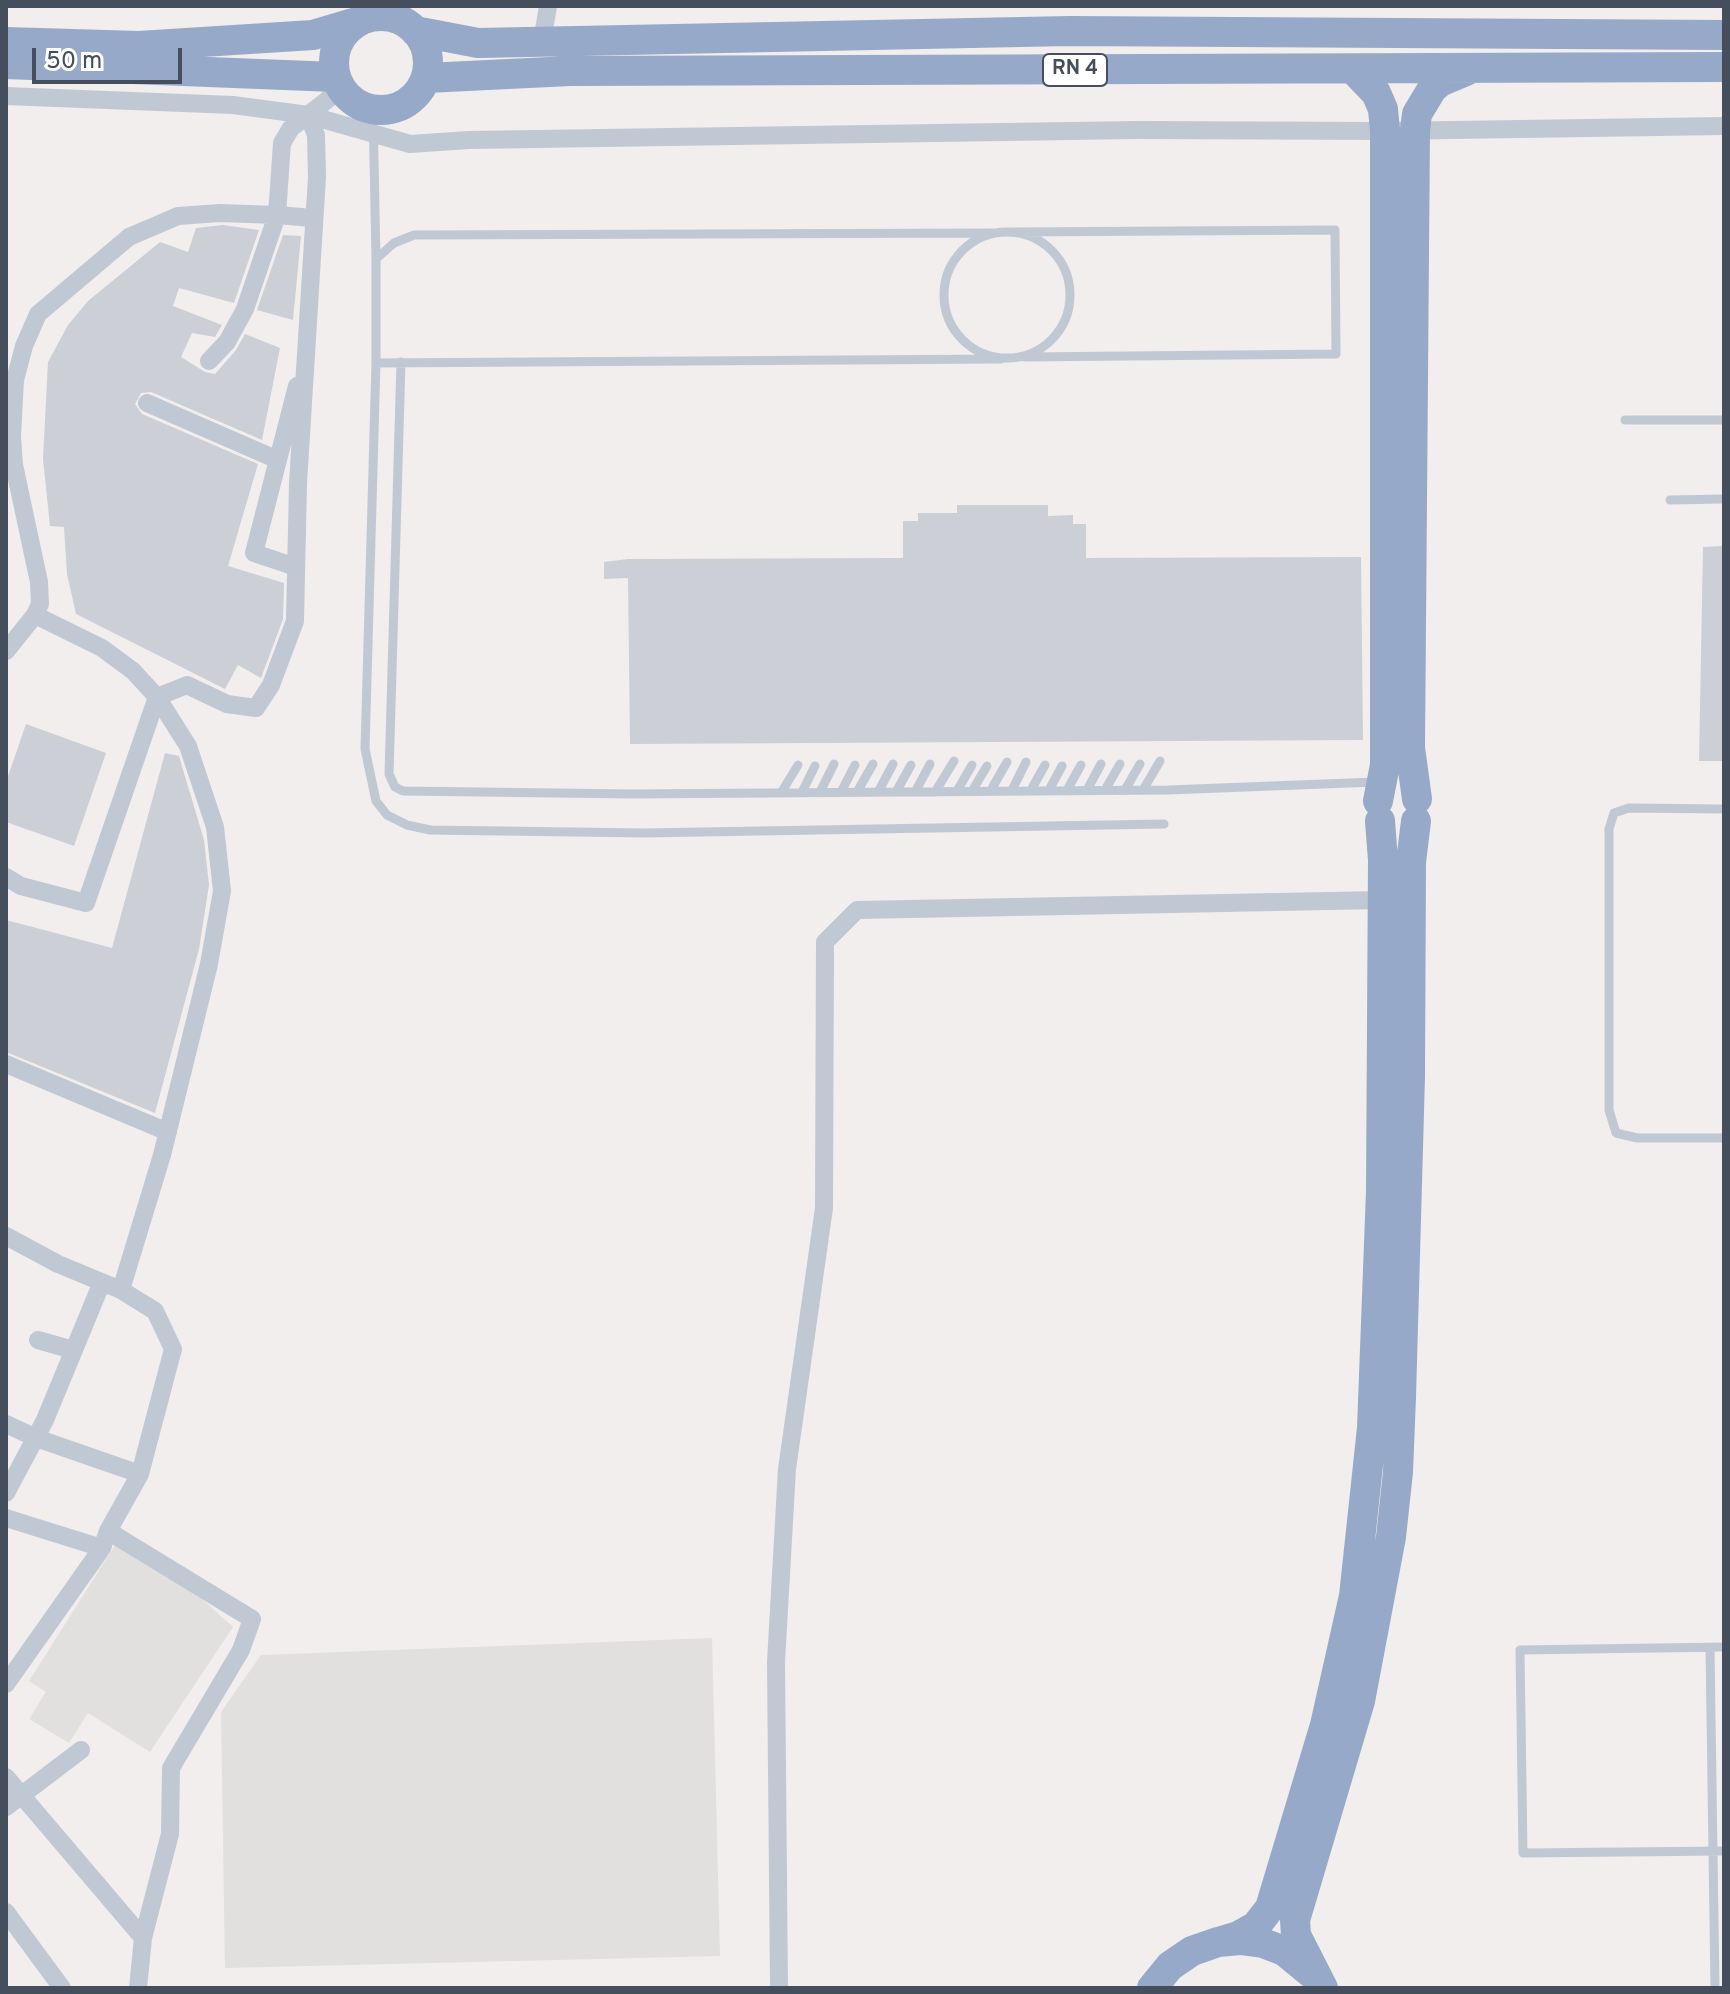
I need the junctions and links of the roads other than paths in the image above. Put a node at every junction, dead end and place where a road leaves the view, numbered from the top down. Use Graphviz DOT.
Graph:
graph roads {
  1 [pos="548,6"];
  2 [pos="357,22"];
  3 [pos="415,31"];
  4 [pos="1724,35"];
  5 [pos="6,42"];
  6 [pos="542,42"];
  7 [pos="6,64"];
  8 [pos="1724,67"];
  9 [pos="1477,68"];
  10 [pos="1353,69"];
  11 [pos="426,78"];
  12 [pos="338,83"];
  13 [pos="6,96"];
  14 [pos="308,115"];
  15 [pos="372,122"];
  16 [pos="1724,126"];
  17 [pos="1400,130"];
  18 [pos="277,215"];
  19 [pos="313,218"];
  20 [pos="1013,232"];
  21 [pos="993,233"];
  22 [pos="376,259"];
  23 [pos="308,341"];
  24 [pos="1024,357"];
  25 [pos="1001,359"];
  26 [pos="209,361"];
  27 [pos="401,362"];
  28 [pos="376,363"];
  29 [pos="147,403"];
  30 [pos="1625,420"];
  31 [pos="1724,420"];
  32 [pos="9,436"];
  33 [pos="278,460"];
  34 [pos="1724,499"];
  35 [pos="1670,500"];
  36 [pos="296,567"];
  37 [pos="35,615"];
  38 [pos="6,651"];
  39 [pos="157,697"];
  40 [pos="954,761"];
  41 [pos="1160,761"];
  42 [pos="1007,762"];
  43 [pos="1026,762"];
  44 [pos="834,764"];
  45 [pos="873,764"];
  46 [pos="893,764"];
  47 [pos="930,764"];
  48 [pos="1101,764"];
  49 [pos="1120,764"];
  50 [pos="1140,764"];
  51 [pos="798,765"];
  52 [pos="855,765"];
  53 [pos="911,765"];
  54 [pos="972,765"];
  55 [pos="1045,765"];
  56 [pos="1081,765"];
  57 [pos="815,766"];
  58 [pos="987,766"];
  59 [pos="1062,766"];
  60 [pos="991,790"];
  61 [pos="1012,790"];
  62 [pos="1031,790"];
  63 [pos="1049,790"];
  64 [pos="1067,790"];
  65 [pos="1087,790"];
  66 [pos="1105,790"];
  67 [pos="1125,790"];
  68 [pos="1143,790"];
  69 [pos="957,791"];
  70 [pos="972,791"];
  71 [pos="802,792"];
  72 [pos="820,792"];
  73 [pos="841,792"];
  74 [pos="857,792"];
  75 [pos="878,792"];
  76 [pos="896,792"];
  77 [pos="915,792"];
  78 [pos="935,792"];
  79 [pos="781,793"];
  80 [pos="1380,801"];
  81 [pos="1724,809"];
  82 [pos="1417,810"];
  83 [pos="1164,824"];
  84 [pos="6,877"];
  85 [pos="1382,900"];
  86 [pos="6,1064"];
  87 [pos="168,1132"];
  88 [pos="1724,1138"];
  89 [pos="6,1236"];
  90 [pos="102,1282"];
  91 [pos="121,1290"];
  92 [pos="38,1340"];
  93 [pos="73,1350"];
  94 [pos="6,1424"];
  95 [pos="36,1438"];
  96 [pos="140,1474"];
  97 [pos="6,1493"];
  98 [pos="6,1518"];
  99 [pos="105,1540"];
  100 [pos="1724,1647"];
  101 [pos="1710,1648"];
  102 [pos="6,1684"];
  103 [pos="81,1750"];
  104 [pos="6,1777"];
  105 [pos="23,1794"];
  106 [pos="6,1807"];
  107 [pos="1718,1851"];
  108 [pos="8,1917"];
  109 [pos="143,1938"];
  110 [pos="1218,1942"];
  111 [pos="1321,1984"];
  112 [pos="62,1988"];
  113 [pos="138,1988"];
  114 [pos="779,1988"];
  115 [pos="1152,1988"];
  116 [pos="1715,1988"];
  1 -- 6 [label="street"];
  2 -- 3 [label="highway"];
  2 -- 5 [label="highway"];
  2 -- 12 [label="highway"];
  3 -- 6 [label="highway, RN 4"];
  3 -- 11 [label="highway"];
  4 -- 6 [label="highway, RN 4"];
  7 -- 12 [label="highway"];
  8 -- 9 [label="highway, RN 4"];
  9 -- 10 [label="highway, RN 4"];
  9 -- 17 [label="highway"];
  10 -- 11 [label="highway, RN 4"];
  10 -- 17 [label="highway"];
  11 -- 15 [label="highway"];
  12 -- 14 [label="street"];
  12 -- 15 [label="highway"];
  13 -- 14 [label="street"];
  14 -- 15 [label="street"];
  14 -- 18 [label="street"];
  14 -- 19 [label="street"];
  15 -- 17 [label="street"];
  15 -- 22 [label="lane"];
  16 -- 17 [label="street"];
  17 -- 80 [label="highway"];
  17 -- 82 [label="highway"];
  18 -- 19 [label="street"];
  18 -- 26 [label="street"];
  18 -- 32 [label="street"];
  19 -- 23 [label="street"];
  20 -- 21 [label="lane"];
  20 -- 24 [label="lane"];
  20 -- 24 [label="lane"];
  21 -- 22 [label="lane"];
  21 -- 25 [label="lane"];
  22 -- 28 [label="lane"];
  23 -- 33 [label="street"];
  23 -- 36 [label="street"];
  24 -- 25 [label="lane"];
  25 -- 27 [label="lane"];
  27 -- 28 [label="lane"];
  27 -- 79 [label="lane"];
  28 -- 83 [label="lane"];
  29 -- 33 [label="street"];
  30 -- 31 [label="lane"];
  32 -- 37 [label="street"];
  33 -- 36 [label="street"];
  34 -- 35 [label="lane"];
  36 -- 39 [label="street"];
  37 -- 38 [label="street"];
  37 -- 39 [label="street"];
  39 -- 84 [label="street"];
  39 -- 87 [label="street"];
  40 -- 78 [label="lane"];
  41 -- 68 [label="lane"];
  42 -- 60 [label="lane"];
  43 -- 61 [label="lane"];
  44 -- 72 [label="lane"];
  45 -- 74 [label="lane"];
  46 -- 75 [label="lane"];
  47 -- 77 [label="lane"];
  48 -- 65 [label="lane"];
  49 -- 66 [label="lane"];
  50 -- 67 [label="lane"];
  51 -- 79 [label="lane"];
  52 -- 73 [label="lane"];
  53 -- 76 [label="lane"];
  54 -- 69 [label="lane"];
  55 -- 62 [label="lane"];
  56 -- 64 [label="lane"];
  57 -- 71 [label="lane"];
  58 -- 70 [label="lane"];
  59 -- 63 [label="lane"];
  60 -- 61 [label="lane"];
  60 -- 70 [label="lane"];
  61 -- 62 [label="lane"];
  62 -- 63 [label="lane"];
  63 -- 64 [label="lane"];
  64 -- 65 [label="lane"];
  65 -- 66 [label="lane"];
  66 -- 67 [label="lane"];
  67 -- 68 [label="lane"];
  68 -- 80 [label="lane"];
  69 -- 70 [label="lane"];
  69 -- 78 [label="lane"];
  71 -- 72 [label="lane"];
  71 -- 79 [label="lane"];
  72 -- 73 [label="lane"];
  73 -- 74 [label="lane"];
  74 -- 75 [label="lane"];
  75 -- 76 [label="lane"];
  76 -- 77 [label="lane"];
  77 -- 78 [label="lane"];
  80 -- 82 [label="highway"];
  80 -- 85 [label="highway"];
  81 -- 88 [label="lane"];
  82 -- 111 [label="highway"];
  85 -- 110 [label="highway"];
  85 -- 114 [label="street"];
  86 -- 87 [label="street"];
  87 -- 91 [label="street"];
  89 -- 90 [label="street"];
  90 -- 91 [label="street"];
  90 -- 93 [label="street"];
  91 -- 96 [label="street"];
  92 -- 93 [label="street"];
  93 -- 95 [label="street"];
  94 -- 95 [label="street"];
  95 -- 96 [label="street"];
  95 -- 97 [label="street"];
  96 -- 99 [label="street"];
  98 -- 99 [label="street"];
  99 -- 102 [label="street"];
  99 -- 109 [label="street"];
  100 -- 101 [label="lane"];
  101 -- 107 [label="lane"];
  101 -- 107 [label="lane"];
  103 -- 105 [label="street"];
  104 -- 105 [label="street"];
  105 -- 106 [label="street"];
  105 -- 109 [label="street"];
  107 -- 116 [label="lane"];
  108 -- 112 [label="street"];
  109 -- 113 [label="street"];
  110 -- 111 [label="highway"];
  110 -- 115 [label="highway"];
}
